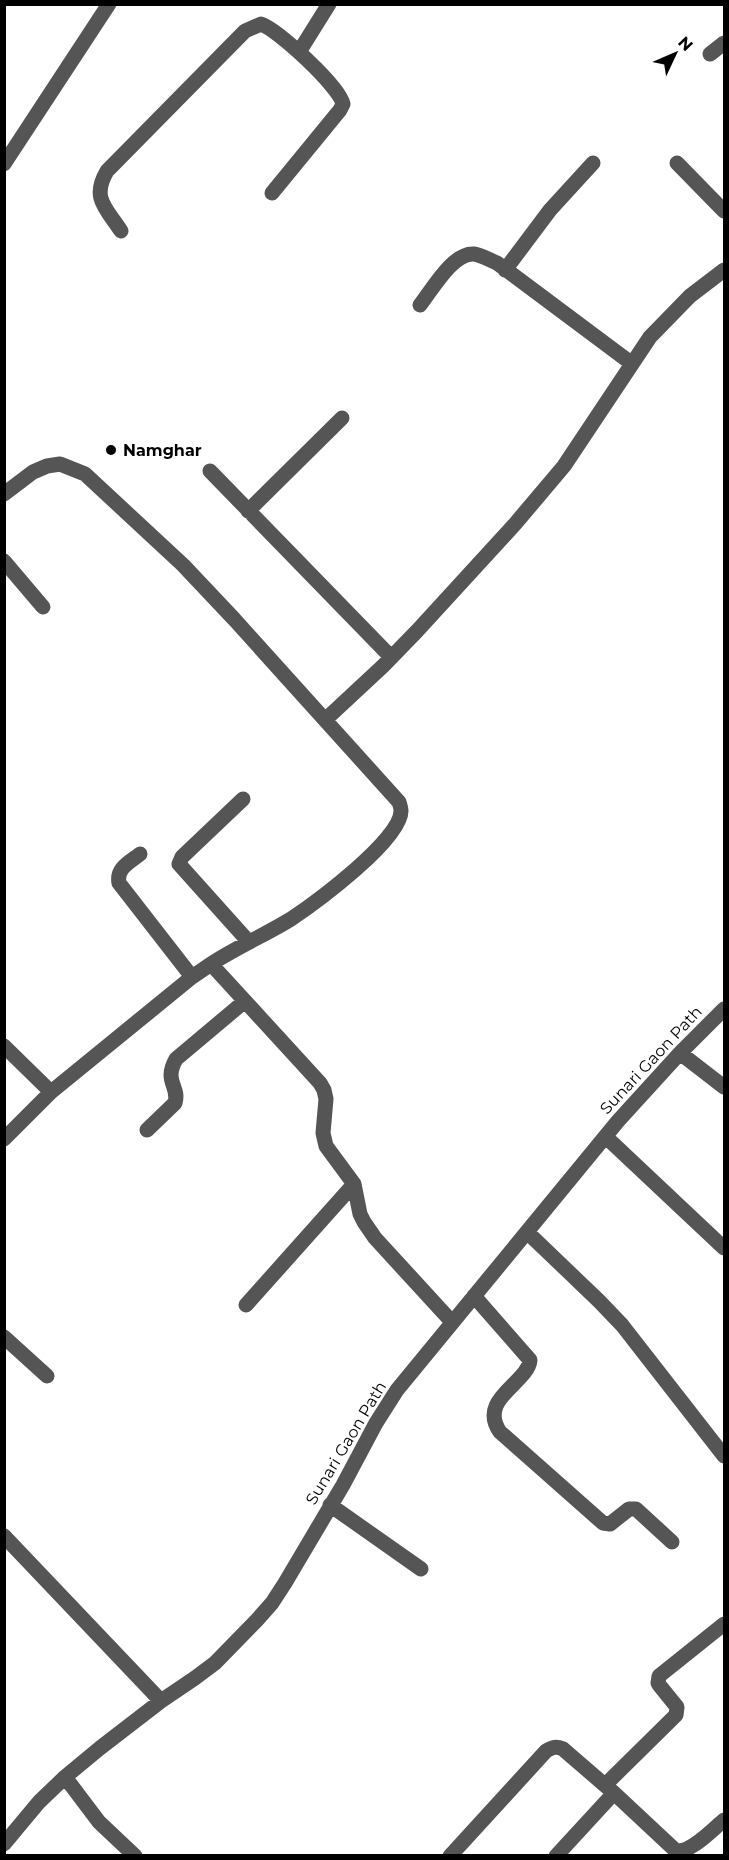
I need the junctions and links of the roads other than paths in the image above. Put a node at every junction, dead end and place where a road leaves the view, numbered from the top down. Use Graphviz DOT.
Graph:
graph roads {
  1 [pos="110,4"];
  2 [pos="329,4"];
  3 [pos="724,43"];
  4 [pos="299,52"];
  5 [pos="710,54"];
  6 [pos="593,163"];
  7 [pos="677,163"];
  8 [pos="4,165"];
  9 [pos="272,193"];
  10 [pos="724,211"];
  11 [pos="121,231"];
  12 [pos="505,270"];
  13 [pos="724,270"];
  14 [pos="420,305"];
  15 [pos="631,363"];
  16 [pos="342,418"];
  17 [pos="210,471"];
  18 [pos="4,494"];
  19 [pos="248,511"];
  20 [pos="4,561"];
  21 [pos="43,607"];
  22 [pos="391,657"];
  23 [pos="325,720"];
  24 [pos="243,799"];
  25 [pos="140,854"];
  26 [pos="248,941"];
  27 [pos="211,963"];
  28 [pos="192,977"];
  29 [pos="245,1001"];
  30 [pos="724,1009"];
  31 [pos="4,1046"];
  32 [pos="680,1053"];
  33 [pos="724,1087"];
  34 [pos="51,1092"];
  35 [pos="147,1130"];
  36 [pos="606,1137"];
  37 [pos="4,1139"];
  38 [pos="354,1184"];
  39 [pos="527,1232"];
  40 [pos="724,1248"];
  41 [pos="474,1296"];
  42 [pos="246,1305"];
  43 [pos="452,1322"];
  44 [pos="4,1337"];
  45 [pos="47,1376"];
  46 [pos="724,1456"];
  47 [pos="330,1505"];
  48 [pos="4,1536"];
  49 [pos="672,1542"];
  50 [pos="421,1569"];
  51 [pos="724,1624"];
  52 [pos="161,1701"];
  53 [pos="65,1777"];
  54 [pos="609,1789"];
  55 [pos="724,1820"];
  56 [pos="4,1844"];
  57 [pos="452,1855"];
  58 [pos="135,1856"];
  59 [pos="556,1856"];
  1 -- 8 [label="street"];
  2 -- 4 [label="street"];
  3 -- 5 [label="street"];
  4 -- 9 [label="street"];
  4 -- 11 [label="street"];
  6 -- 12 [label="street"];
  7 -- 10 [label="street"];
  12 -- 14 [label="street"];
  12 -- 15 [label="street"];
  13 -- 15 [label="street"];
  15 -- 22 [label="street"];
  16 -- 19 [label="street"];
  17 -- 19 [label="street"];
  18 -- 23 [label="street"];
  19 -- 22 [label="street"];
  20 -- 21 [label="street"];
  22 -- 23 [label="street"];
  23 -- 26 [label="street"];
  24 -- 26 [label="street"];
  25 -- 28 [label="street"];
  26 -- 27 [label="street"];
  27 -- 28 [label="street"];
  27 -- 29 [label="street"];
  28 -- 34 [label="street"];
  29 -- 35 [label="street"];
  29 -- 38 [label="street"];
  30 -- 32 [label="street, Sunari Gaon Path"];
  31 -- 34 [label="street"];
  32 -- 33 [label="street"];
  32 -- 36 [label="street, Sunari Gaon Path"];
  34 -- 37 [label="street"];
  36 -- 39 [label="street, Sunari Gaon Path"];
  36 -- 40 [label="street"];
  38 -- 42 [label="street"];
  38 -- 43 [label="street"];
  39 -- 41 [label="street, Sunari Gaon Path"];
  39 -- 46 [label="street"];
  41 -- 43 [label="street, Sunari Gaon Path"];
  41 -- 49 [label="street"];
  43 -- 47 [label="street, Sunari Gaon Path"];
  44 -- 45 [label="street"];
  47 -- 50 [label="street"];
  47 -- 52 [label="street, Sunari Gaon Path"];
  48 -- 52 [label="street"];
  51 -- 54 [label="street"];
  52 -- 53 [label="street, Sunari Gaon Path"];
  53 -- 56 [label="street, Sunari Gaon Path"];
  53 -- 58 [label="street"];
  54 -- 55 [label="street"];
  54 -- 57 [label="street"];
  54 -- 59 [label="street"];
}
